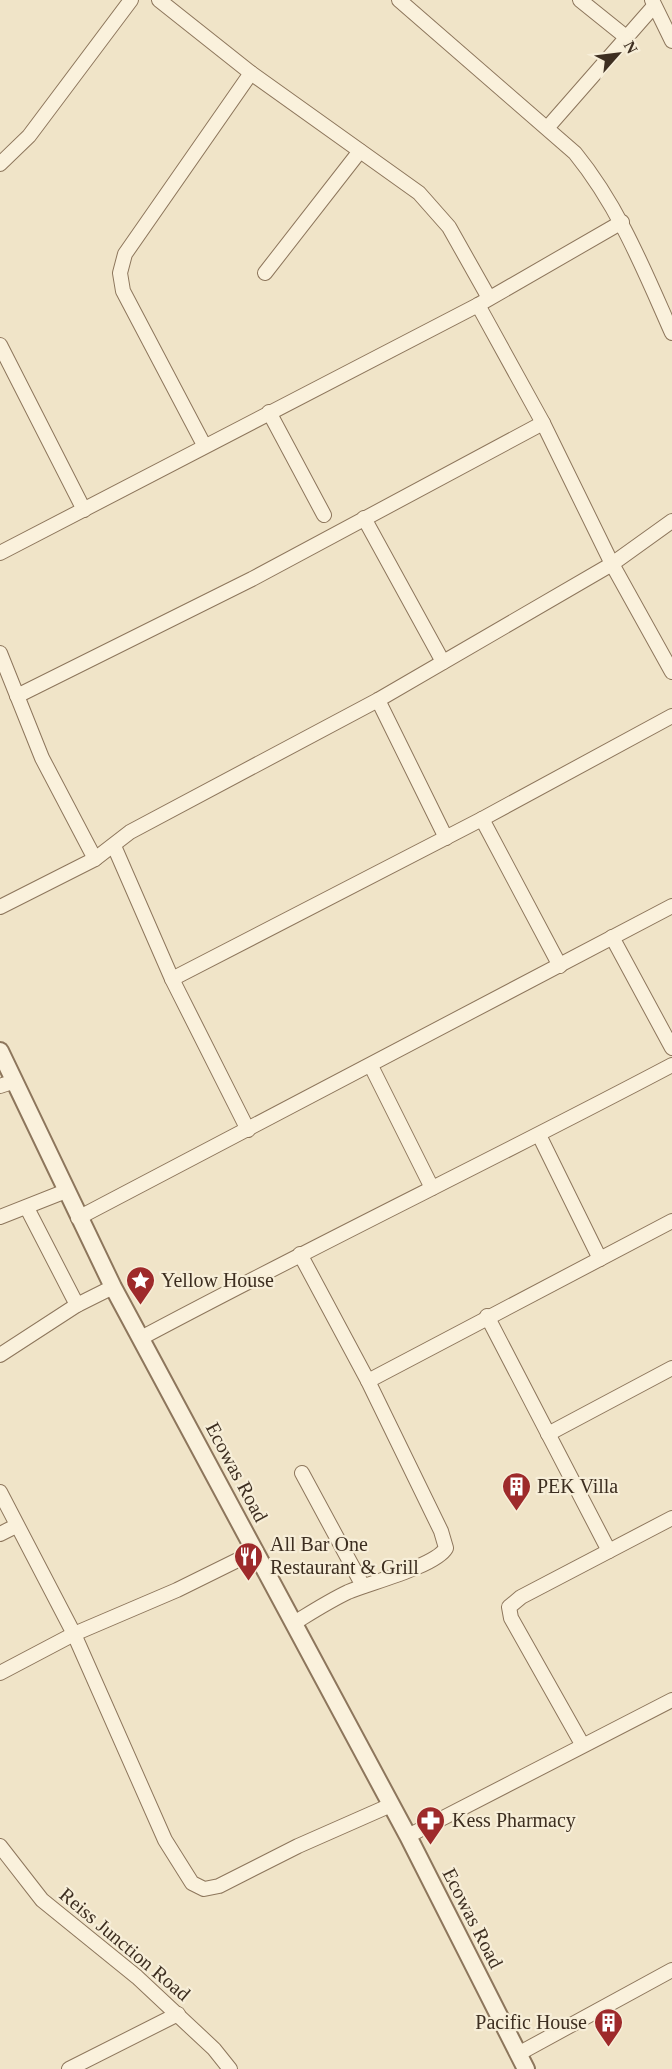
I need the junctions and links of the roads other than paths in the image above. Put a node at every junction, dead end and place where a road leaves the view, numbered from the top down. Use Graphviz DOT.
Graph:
graph roads {
  1 [pos="131,0"];
  2 [pos="159,0"];
  3 [pos="399,0"];
  4 [pos="580,0"];
  5 [pos="653,3"];
  6 [pos="627,37"];
  7 [pos="672,42"];
  8 [pos="251,73"];
  9 [pos="548,127"];
  10 [pos="360,151"];
  11 [pos="0,164"];
  12 [pos="622,222"];
  13 [pos="265,273"];
  14 [pos="483,301"];
  15 [pos="672,333"];
  16 [pos="0,345"];
  17 [pos="269,412"];
  18 [pos="543,423"];
  19 [pos="204,446"];
  20 [pos="84,510"];
  21 [pos="324,515"];
  22 [pos="364,518"];
  23 [pos="672,521"];
  24 [pos="0,552"];
  25 [pos="612,564"];
  26 [pos="0,653"];
  27 [pos="442,662"];
  28 [pos="672,672"];
  29 [pos="17,696"];
  30 [pos="378,700"];
  31 [pos="672,716"];
  32 [pos="482,819"];
  33 [pos="446,838"];
  34 [pos="114,846"];
  35 [pos="95,859"];
  36 [pos="672,906"];
  37 [pos="0,907"];
  38 [pos="612,937"];
  39 [pos="560,966"];
  40 [pos="172,979"];
  41 [pos="672,1048"];
  42 [pos="0,1051"];
  43 [pos="371,1065"];
  44 [pos="672,1065"];
  45 [pos="8,1084"];
  46 [pos="248,1131"];
  47 [pos="539,1135"];
  48 [pos="432,1188"];
  49 [pos="66,1191"];
  50 [pos="27,1208"];
  51 [pos="0,1217"];
  52 [pos="78,1218"];
  53 [pos="672,1221"];
  54 [pos="300,1254"];
  55 [pos="600,1259"];
  56 [pos="113,1287"];
  57 [pos="77,1305"];
  58 [pos="487,1316"];
  59 [pos="141,1338"];
  60 [pos="0,1354"];
  61 [pos="672,1368"];
  62 [pos="368,1381"];
  63 [pos="548,1434"];
  64 [pos="302,1473"];
  65 [pos="0,1492"];
  66 [pos="672,1518"];
  67 [pos="16,1526"];
  68 [pos="0,1534"];
  69 [pos="256,1551"];
  70 [pos="609,1551"];
  71 [pos="363,1586"];
  72 [pos="294,1623"];
  73 [pos="74,1634"];
  74 [pos="0,1673"];
  75 [pos="672,1700"];
  76 [pos="582,1744"];
  77 [pos="391,1805"];
  78 [pos="408,1836"];
  79 [pos="0,1846"];
  80 [pos="672,1970"];
  81 [pos="178,2014"];
  82 [pos="522,2062"];
  83 [pos="69,2069"];
  84 [pos="230,2069"];
  1 -- 11 [label="street"];
  2 -- 8 [label="street"];
  3 -- 9 [label="street"];
  4 -- 6 [label="street"];
  5 -- 6 [label="street"];
  5 -- 7 [label="street"];
  6 -- 9 [label="street"];
  8 -- 10 [label="street"];
  8 -- 19 [label="street"];
  9 -- 12 [label="street"];
  10 -- 13 [label="street"];
  10 -- 14 [label="street"];
  12 -- 14 [label="street"];
  12 -- 15 [label="street"];
  14 -- 17 [label="street"];
  14 -- 18 [label="street"];
  16 -- 20 [label="street"];
  17 -- 19 [label="street"];
  17 -- 21 [label="street"];
  18 -- 22 [label="street"];
  18 -- 25 [label="street"];
  19 -- 20 [label="street"];
  20 -- 24 [label="street"];
  22 -- 27 [label="street"];
  22 -- 29 [label="street"];
  23 -- 25 [label="street"];
  25 -- 27 [label="street"];
  25 -- 28 [label="street"];
  26 -- 29 [label="street"];
  27 -- 30 [label="street"];
  29 -- 35 [label="street"];
  30 -- 33 [label="street"];
  30 -- 34 [label="street"];
  31 -- 32 [label="street"];
  32 -- 33 [label="street"];
  32 -- 39 [label="street"];
  33 -- 40 [label="street"];
  34 -- 35 [label="street"];
  34 -- 40 [label="street"];
  35 -- 37 [label="street"];
  36 -- 38 [label="street"];
  38 -- 39 [label="street"];
  38 -- 41 [label="street"];
  39 -- 43 [label="street"];
  40 -- 46 [label="street"];
  42 -- 45 [label="street, Ecowas Road"];
  43 -- 46 [label="street"];
  43 -- 48 [label="street"];
  44 -- 47 [label="street"];
  45 -- 49 [label="street, Ecowas Road"];
  46 -- 52 [label="street"];
  47 -- 48 [label="street"];
  47 -- 55 [label="street"];
  48 -- 54 [label="street"];
  49 -- 50 [label="street"];
  49 -- 52 [label="street, Ecowas Road"];
  50 -- 51 [label="street"];
  50 -- 57 [label="street"];
  52 -- 56 [label="street, Ecowas Road"];
  53 -- 55 [label="street"];
  54 -- 59 [label="street"];
  54 -- 62 [label="street"];
  55 -- 58 [label="street"];
  56 -- 57 [label="street"];
  56 -- 59 [label="street, Ecowas Road"];
  57 -- 60 [label="street"];
  58 -- 62 [label="street"];
  58 -- 63 [label="street"];
  59 -- 69 [label="street, Ecowas Road"];
  61 -- 63 [label="street"];
  62 -- 71 [label="street"];
  63 -- 70 [label="street"];
  64 -- 71 [label="street"];
  65 -- 67 [label="street"];
  66 -- 70 [label="street"];
  67 -- 68 [label="street"];
  67 -- 73 [label="street"];
  69 -- 72 [label="street, Ecowas Road"];
  69 -- 73 [label="street"];
  70 -- 76 [label="street"];
  71 -- 72 [label="street"];
  72 -- 77 [label="street, Ecowas Road"];
  73 -- 74 [label="street"];
  73 -- 77 [label="street"];
  75 -- 76 [label="street"];
  76 -- 78 [label="street"];
  77 -- 78 [label="street, Ecowas Road"];
  78 -- 82 [label="street, Ecowas Road"];
  79 -- 81 [label="street, Reiss Junction Road"];
  80 -- 82 [label="street"];
  81 -- 83 [label="street"];
  81 -- 84 [label="street, Reiss Junction Road"];
}
